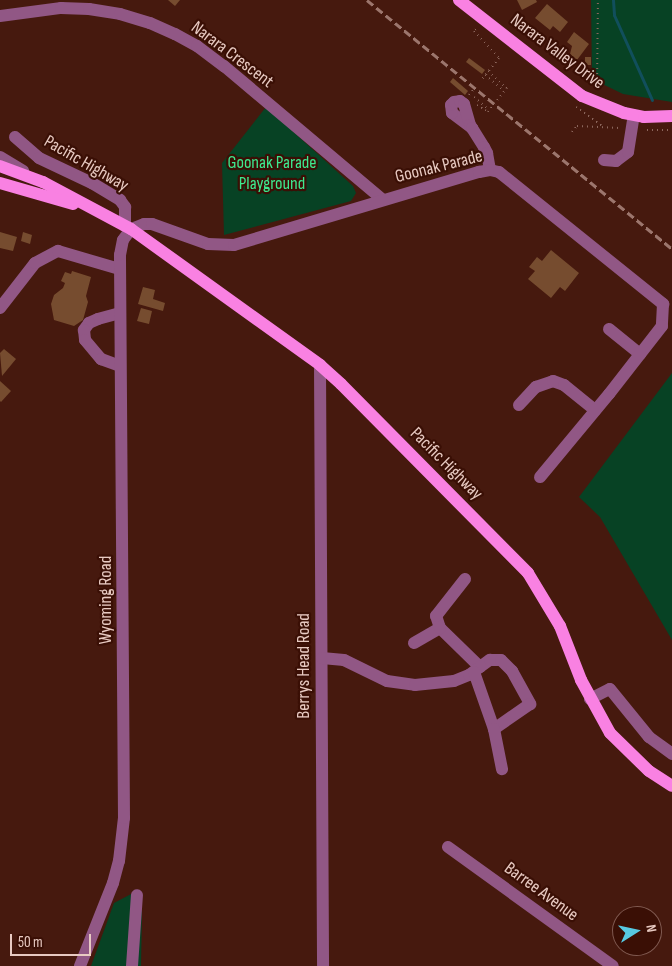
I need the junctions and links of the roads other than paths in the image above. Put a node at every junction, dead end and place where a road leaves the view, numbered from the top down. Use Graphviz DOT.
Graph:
graph roads {
  1 [pos="464,2"];
  2 [pos="0,16"];
  3 [pos="634,115"];
  4 [pos="672,116"];
  5 [pos="472,128"];
  6 [pos="15,137"];
  7 [pos="0,157"];
  8 [pos="604,160"];
  9 [pos="0,166"];
  10 [pos="490,170"];
  11 [pos="29,176"];
  12 [pos="3,185"];
  13 [pos="383,200"];
  14 [pos="110,218"];
  15 [pos="128,228"];
  16 [pos="120,269"];
  17 [pos="0,308"];
  18 [pos="120,313"];
  19 [pos="608,329"];
  20 [pos="640,354"];
  21 [pos="120,366"];
  22 [pos="320,366"];
  23 [pos="519,405"];
  24 [pos="595,410"];
  25 [pos="540,477"];
  26 [pos="465,579"];
  27 [pos="440,628"];
  28 [pos="414,643"];
  29 [pos="322,658"];
  30 [pos="477,669"];
  31 [pos="590,699"];
  32 [pos="494,729"];
  33 [pos="672,754"];
  34 [pos="502,769"];
  35 [pos="672,786"];
  36 [pos="448,847"];
  37 [pos="137,895"];
  38 [pos="80,966"];
  39 [pos="132,966"];
  40 [pos="323,966"];
  41 [pos="612,966"];
  1 -- 3 [label="main road, Narara Valley Drive"];
  2 -- 13 [label="street, Narara Crescent"];
  3 -- 4 [label="main road, Narara Valley Drive"];
  3 -- 8 [label="street"];
  5 -- 10 [label="street"];
  6 -- 15 [label="street, Pacific Highway"];
  7 -- 11 [label="street"];
  9 -- 11 [label="main road, Pacific Highway"];
  10 -- 13 [label="street, Goonak Parade"];
  10 -- 20 [label="street, Goonak Parade"];
  11 -- 14 [label="main road, Pacific Highway"];
  12 -- 14 [label="main road, Pacific Highway"];
  13 -- 15 [label="street, Goonak Parade"];
  14 -- 15 [label="main road, Pacific Highway"];
  15 -- 16 [label="street, Wyoming Road"];
  15 -- 22 [label="main road, Pacific Highway"];
  16 -- 17 [label="street"];
  16 -- 18 [label="street, Wyoming Road"];
  18 -- 21 [label="street, Wyoming Road"];
  18 -- 21 [label="street"];
  19 -- 20 [label="street"];
  20 -- 24 [label="street, Goonak Parade"];
  21 -- 38 [label="street, Wyoming Road"];
  22 -- 29 [label="street, Berrys Head Road"];
  22 -- 31 [label="main road, Pacific Highway"];
  23 -- 24 [label="street"];
  24 -- 25 [label="street, Goonak Parade"];
  26 -- 27 [label="street"];
  27 -- 28 [label="street"];
  27 -- 30 [label="street"];
  29 -- 30 [label="street"];
  29 -- 40 [label="street, Berrys Head Road"];
  30 -- 32 [label="street"];
  30 -- 32 [label="street"];
  31 -- 33 [label="street"];
  31 -- 35 [label="main road, Pacific Highway"];
  32 -- 34 [label="street"];
  36 -- 41 [label="street, Barree Avenue"];
  37 -- 39 [label="street"];
}
